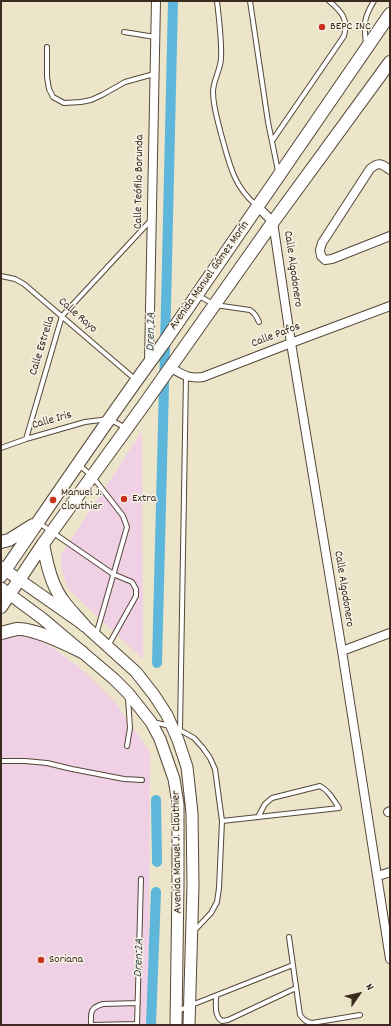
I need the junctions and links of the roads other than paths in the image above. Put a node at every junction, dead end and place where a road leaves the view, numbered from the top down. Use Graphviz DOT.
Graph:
graph roads {
  1 [pos="156,1"];
  2 [pos="217,1"];
  3 [pos="250,1"];
  4 [pos="329,1"];
  5 [pos="374,1"];
  6 [pos="390,14"];
  7 [pos="124,32"];
  8 [pos="156,37"];
  9 [pos="47,47"];
  10 [pos="366,49"];
  11 [pos="390,62"];
  12 [pos="155,73"];
  13 [pos="272,140"];
  14 [pos="390,170"];
  15 [pos="279,176"];
  16 [pos="258,207"];
  17 [pos="152,220"];
  18 [pos="273,222"];
  19 [pos="390,236"];
  20 [pos="1,276"];
  21 [pos="197,294"];
  22 [pos="215,305"];
  23 [pos="390,306"];
  24 [pos="62,316"];
  25 [pos="259,322"];
  26 [pos="291,343"];
  27 [pos="149,363"];
  28 [pos="168,371"];
  29 [pos="186,376"];
  30 [pos="136,380"];
  31 [pos="109,419"];
  32 [pos="127,428"];
  33 [pos="26,439"];
  34 [pos="1,448"];
  35 [pos="78,464"];
  36 [pos="92,476"];
  37 [pos="38,522"];
  38 [pos="52,531"];
  39 [pos="1,542"];
  40 [pos="42,544"];
  41 [pos="2,571"];
  42 [pos="113,574"];
  43 [pos="20,579"];
  44 [pos="5,591"];
  45 [pos="1,607"];
  46 [pos="84,625"];
  47 [pos="1,633"];
  48 [pos="390,633"];
  49 [pos="96,635"];
  50 [pos="108,646"];
  51 [pos="342,651"];
  52 [pos="82,652"];
  53 [pos="128,693"];
  54 [pos="151,722"];
  55 [pos="176,728"];
  56 [pos="127,746"];
  57 [pos="1,761"];
  58 [pos="142,780"];
  59 [pos="258,817"];
  60 [pos="222,821"];
  61 [pos="390,872"];
  62 [pos="378,876"];
  63 [pos="141,879"];
  64 [pos="189,935"];
  65 [pos="289,937"];
  66 [pos="389,938"];
  67 [pos="390,959"];
  68 [pos="293,965"];
  69 [pos="296,988"];
  70 [pos="216,996"];
  71 [pos="138,1004"];
  72 [pos="190,1006"];
  73 [pos="176,1012"];
  74 [pos="360,1015"];
  75 [pos="91,1025"];
  76 [pos="137,1025"];
  77 [pos="176,1025"];
  78 [pos="189,1025"];
  1 -- 8 [label="street, Calle Teófilo Borunda"];
  2 -- 16 [label="lane"];
  3 -- 13 [label="lane"];
  4 -- 13 [label="lane"];
  5 -- 10 [label="lane"];
  6 -- 10 [label="main road, Avenida Manuel Gómez Morín"];
  7 -- 8 [label="lane"];
  8 -- 12 [label="street, Calle Teófilo Borunda"];
  9 -- 12 [label="lane"];
  10 -- 15 [label="main road, Avenida Manuel Gómez Morín"];
  11 -- 18 [label="main road, Avenida Manuel Gómez Morín"];
  12 -- 17 [label="street, Calle Teófilo Borunda"];
  13 -- 15 [label="lane"];
  14 -- 19 [label="street"];
  15 -- 16 [label="main road, Avenida Manuel Gómez Morín"];
  16 -- 18 [label="street"];
  16 -- 21 [label="main road, Avenida Manuel Gómez Morín"];
  17 -- 24 [label="lane, Calle Estrella"];
  17 -- 27 [label="street, Calle Teófilo Borunda"];
  18 -- 22 [label="main road, Avenida Manuel Gómez Morín"];
  18 -- 26 [label="street, Calle Algodonero"];
  20 -- 24 [label="lane, Calle Rayo"];
  21 -- 22 [label="lane"];
  21 -- 27 [label="main road, Avenida Manuel Gómez Morín"];
  22 -- 25 [label="lane"];
  22 -- 28 [label="main road, Avenida Manuel Gómez Morín"];
  23 -- 26 [label="street, Calle Pafos"];
  24 -- 30 [label="lane, Calle Rayo"];
  24 -- 33 [label="lane, Calle Estrella"];
  26 -- 29 [label="street, Calle Pafos"];
  26 -- 51 [label="street, Calle Algodonero"];
  27 -- 30 [label="main road, Avenida Manuel Gómez Morín"];
  28 -- 29 [label="street, Calle Pafos"];
  28 -- 32 [label="main road, Avenida Manuel Gómez Morín"];
  29 -- 55 [label="lane"];
  30 -- 31 [label="main road, Avenida Manuel Gómez Morín"];
  31 -- 32 [label="lane"];
  31 -- 33 [label="lane, Calle Iris"];
  31 -- 35 [label="main road, Avenida Manuel Gómez Morín"];
  32 -- 36 [label="main road, Avenida Manuel Gómez Morín"];
  33 -- 34 [label="lane, Calle Iris"];
  35 -- 36 [label="lane"];
  35 -- 37 [label="main road, Avenida Manuel Gómez Morín"];
  36 -- 38 [label="main road, Avenida Manuel Gómez Morín"];
  36 -- 42 [label="lane"];
  37 -- 38 [label="lane"];
  37 -- 39 [label="main road"];
  37 -- 41 [label="main road, Avenida Manuel Gómez Morín"];
  38 -- 40 [label="main road, Avenida Manuel Gómez Morín"];
  38 -- 42 [label="lane"];
  40 -- 43 [label="main road, Avenida Manuel Gómez Morín"];
  40 -- 46 [label="main road"];
  41 -- 43 [label="main road, Avenida Manuel J. Clouthier"];
  42 -- 49 [label="lane"];
  42 -- 50 [label="lane"];
  43 -- 44 [label="main road, Avenida Manuel Gómez Morín"];
  43 -- 46 [label="main road, Avenida Manuel J. Clouthier"];
  44 -- 45 [label="main road, Avenida Manuel Gómez Morín"];
  44 -- 52 [label="main road, Avenida Manuel J. Clouthier"];
  46 -- 49 [label="main road, Avenida Manuel J. Clouthier"];
  47 -- 52 [label="main road"];
  48 -- 51 [label="street"];
  49 -- 50 [label="main road, Avenida Manuel J. Clouthier"];
  50 -- 55 [label="main road, Avenida Manuel J. Clouthier"];
  51 -- 62 [label="street, Calle Algodonero"];
  52 -- 53 [label="main road, Avenida Manuel J. Clouthier"];
  53 -- 54 [label="main road, Avenida Manuel J. Clouthier"];
  53 -- 56 [label="lane"];
  54 -- 55 [label="lane"];
  54 -- 73 [label="main road, Avenida Manuel J. Clouthier"];
  55 -- 60 [label="lane"];
  55 -- 64 [label="main road, Avenida Manuel J. Clouthier"];
  57 -- 58 [label="lane"];
  59 -- 59 [label="lane"];
  59 -- 60 [label="lane"];
  60 -- 64 [label="lane"];
  61 -- 62 [label="street"];
  62 -- 66 [label="street, Calle Algodonero"];
  63 -- 71 [label="lane"];
  64 -- 72 [label="main road, Avenida Manuel J. Clouthier"];
  65 -- 68 [label="lane"];
  66 -- 67 [label="street, Calle Algodonero"];
  68 -- 69 [label="lane"];
  68 -- 70 [label="lane"];
  69 -- 70 [label="lane"];
  69 -- 74 [label="lane"];
  70 -- 72 [label="lane"];
  71 -- 75 [label="lane"];
  71 -- 76 [label="lane"];
  72 -- 73 [label="lane"];
  72 -- 78 [label="main road, Avenida Manuel J. Clouthier"];
  73 -- 77 [label="main road, Avenida Manuel J. Clouthier"];
  75 -- 76 [label="lane"];
}
